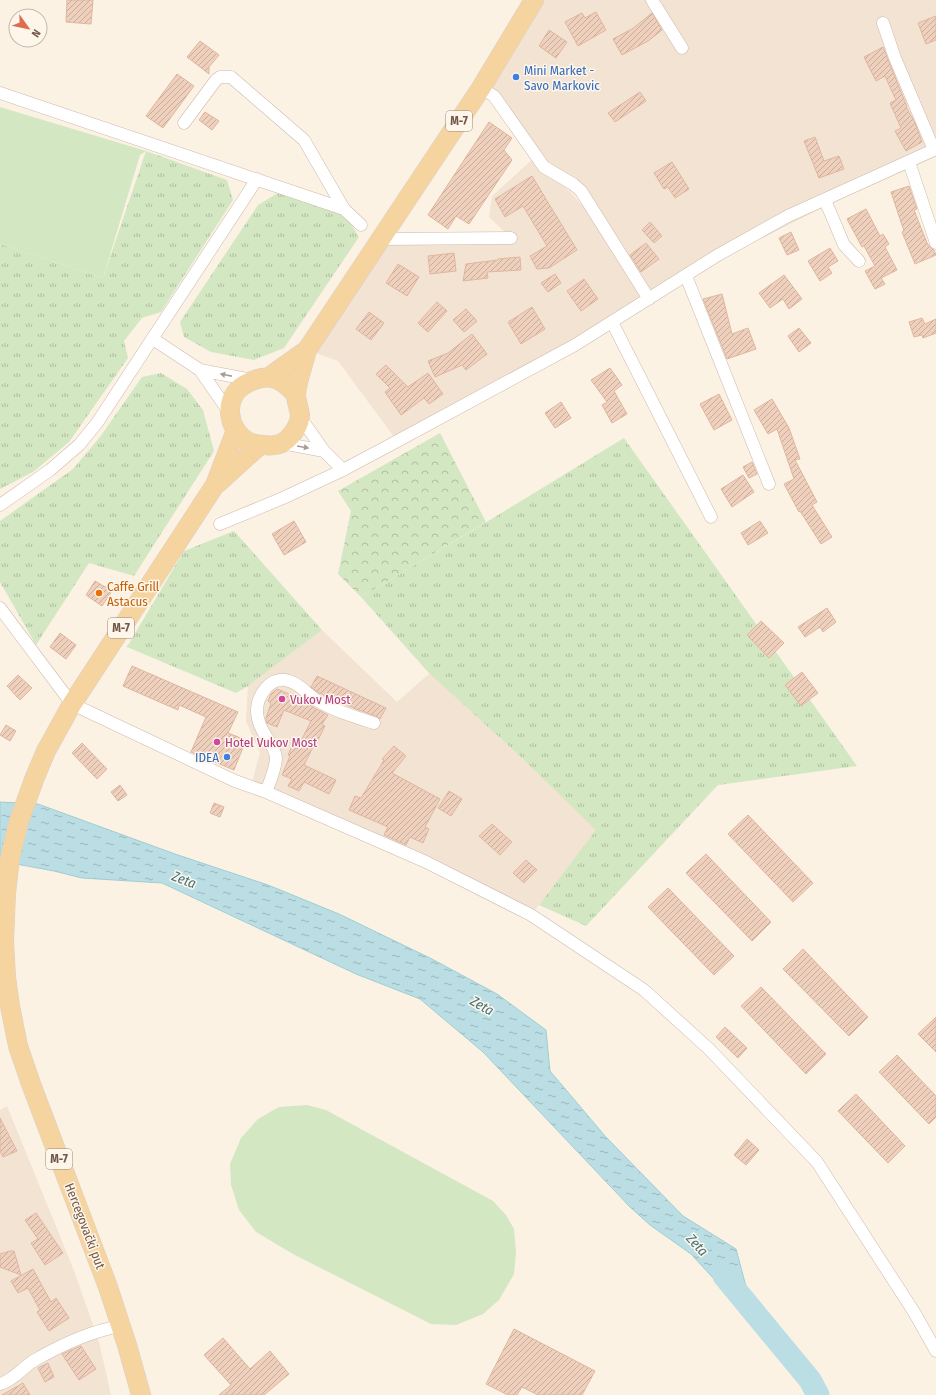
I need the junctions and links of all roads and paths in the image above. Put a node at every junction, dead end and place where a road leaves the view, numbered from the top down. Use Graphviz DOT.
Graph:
graph roads {
  1 [pos="534,0"];
  2 [pos="652,0"];
  3 [pos="883,23"];
  4 [pos="682,48"];
  5 [pos="481,88"];
  6 [pos="0,93"];
  7 [pos="184,123"];
  8 [pos="935,149"];
  9 [pos="908,162"];
  10 [pos="257,179"];
  11 [pos="825,200"];
  12 [pos="344,209"];
  13 [pos="361,225"];
  14 [pos="511,238"];
  15 [pos="380,239"];
  16 [pos="936,243"];
  17 [pos="859,261"];
  18 [pos="686,276"];
  19 [pos="649,299"];
  20 [pos="612,322"];
  21 [pos="153,339"];
  22 [pos="307,350"];
  23 [pos="200,370"];
  24 [pos="261,378"];
  25 [pos="296,395"];
  26 [pos="229,412"];
  27 [pos="300,417"];
  28 [pos="236,430"];
  29 [pos="282,443"];
  30 [pos="260,445"];
  31 [pos="324,451"];
  32 [pos="343,470"];
  33 [pos="769,484"];
  34 [pos="215,485"];
  35 [pos="0,505"];
  36 [pos="711,517"];
  37 [pos="220,524"];
  38 [pos="0,608"];
  39 [pos="72,704"];
  40 [pos="374,723"];
  41 [pos="266,792"];
  42 [pos="2,950"];
  43 [pos="121,1326"];
  44 [pos="936,1351"];
  45 [pos="0,1384"];
  46 [pos="141,1395"];
  1 -- 5 [label="main road, M-7"];
  2 -- 4 [label="street"];
  3 -- 8 [label="street"];
  5 -- 15 [label="main road, M-7"];
  5 -- 19 [label="street"];
  6 -- 10 [label="street"];
  7 -- 12 [label="street"];
  8 -- 9 [label="street"];
  9 -- 11 [label="street"];
  9 -- 16 [label="street"];
  10 -- 12 [label="street"];
  10 -- 21 [label="street"];
  11 -- 17 [label="street"];
  11 -- 18 [label="street"];
  12 -- 13 [label="street"];
  14 -- 15 [label="street"];
  15 -- 22 [label="main road, M-7"];
  18 -- 19 [label="street"];
  18 -- 33 [label="street"];
  19 -- 20 [label="street"];
  20 -- 32 [label="street"];
  20 -- 36 [label="street"];
  21 -- 23 [label="street"];
  21 -- 35 [label="street"];
  22 -- 24 [label="main road, M-7"];
  22 -- 25 [label="main road, M-7"];
  24 -- 23 [label="street, one-way"];
  23 -- 26 [label="street"];
  24 -- 25 [label="main road"];
  24 -- 26 [label="main road, M-7"];
  25 -- 27 [label="main road, M-7"];
  26 -- 28 [label="main road"];
  27 -- 29 [label="main road"];
  27 -- 31 [label="street"];
  28 -- 30 [label="main road"];
  28 -- 34 [label="main road, M-7"];
  29 -- 30 [label="main road"];
  29 -- 31 [label="street, one-way"];
  30 -- 34 [label="main road, M-7"];
  31 -- 32 [label="street"];
  32 -- 37 [label="street"];
  34 -- 39 [label="main road, M-7"];
  38 -- 39 [label="street"];
  39 -- 41 [label="street"];
  39 -- 42 [label="main road, Hercegovački put / M-7"];
  40 -- 41 [label="street"];
  41 -- 44 [label="street"];
  42 -- 43 [label="main road, Hercegovački put / M-7"];
  43 -- 45 [label="street"];
  43 -- 46 [label="main road, Hercegovački put / M-7"];
}
